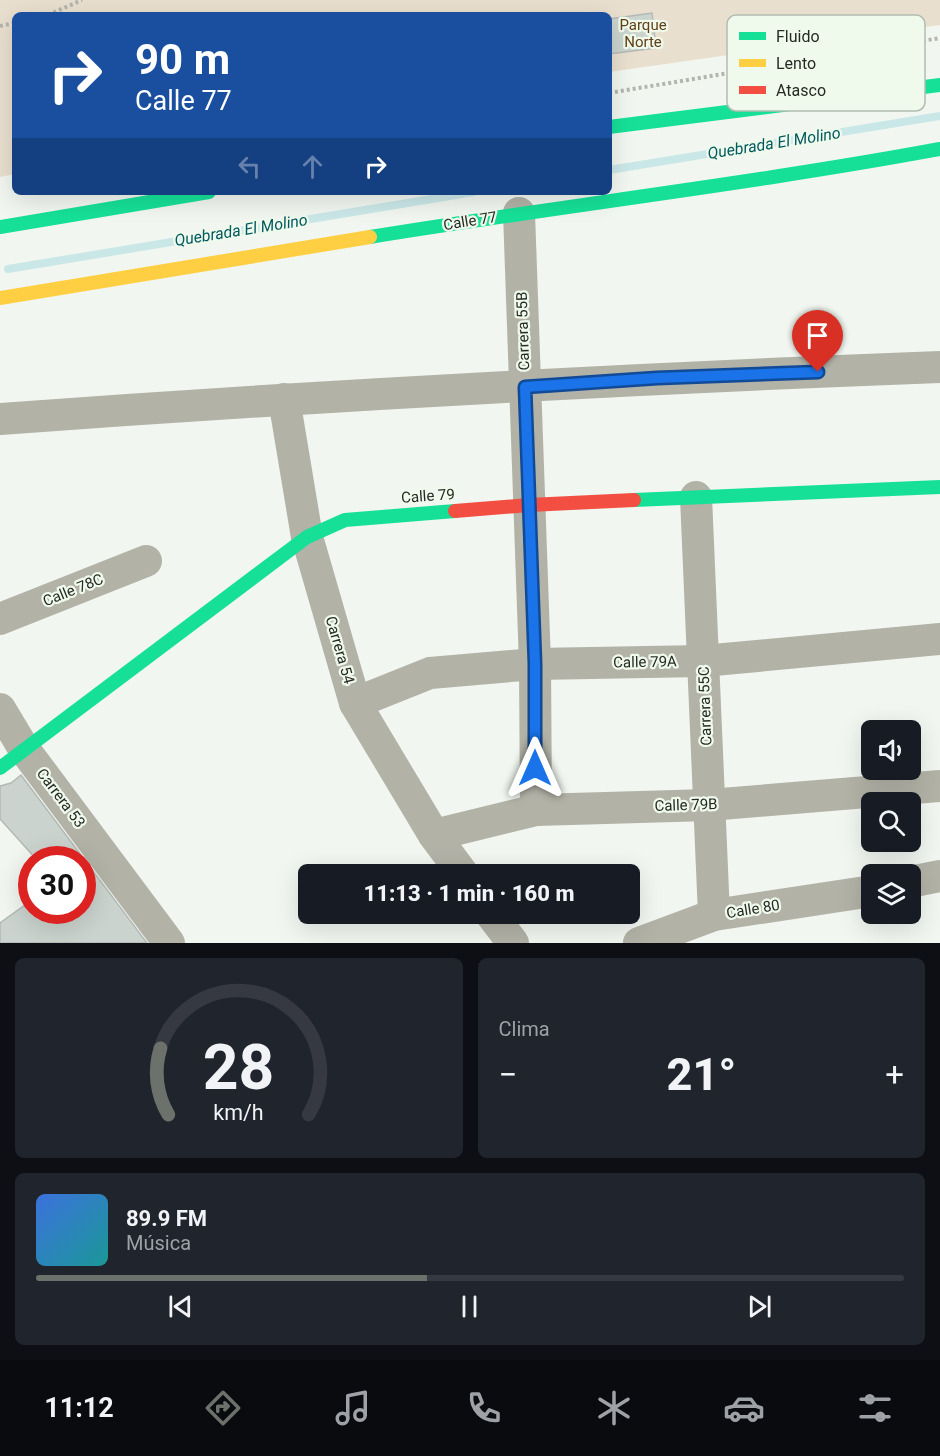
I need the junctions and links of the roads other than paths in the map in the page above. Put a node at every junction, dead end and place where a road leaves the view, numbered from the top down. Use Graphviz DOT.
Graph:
graph roads {
  1 [pos="940,85"];
  2 [pos="925,87"];
  3 [pos="735,111"];
  4 [pos="612,127"];
  5 [pos="940,149"];
  6 [pos="192,195"];
  7 [pos="519,213"];
  8 [pos="2,229"];
  9 [pos="0,290"];
  10 [pos="6,298"];
  11 [pos="940,367"];
  12 [pos="525,387"];
  13 [pos="284,399"];
  14 [pos="0,419"];
  15 [pos="940,487"];
  16 [pos="696,497"];
  17 [pos="529,505"];
  18 [pos="307,537"];
  19 [pos="146,561"];
  20 [pos="0,619"];
  21 [pos="940,639"];
  22 [pos="703,661"];
  23 [pos="535,664"];
  24 [pos="355,703"];
  25 [pos="0,709"];
  26 [pos="24,749"];
  27 [pos="0,768"];
  28 [pos="940,786"];
  29 [pos="709,805"];
  30 [pos="536,810"];
  31 [pos="434,835"];
  32 [pos="456,864"];
  33 [pos="940,876"];
  34 [pos="921,880"];
  35 [pos="861,893"];
  36 [pos="714,915"];
  37 [pos="499,924"];
  38 [pos="169,943"];
  39 [pos="513,943"];
  40 [pos="639,943"];
  1 -- 2 [label="main road"];
  3 -- 4 [label="main road"];
  5 -- 7 [label="main road, Calle 77"];
  6 -- 8 [label="main road"];
  7 -- 10 [label="main road, Calle 77"];
  7 -- 12 [label="street, Carrera 55B"];
  9 -- 10 [label="main road"];
  11 -- 12 [label="street"];
  12 -- 13 [label="street"];
  12 -- 17 [label="street, Carrera 55B"];
  13 -- 14 [label="street"];
  13 -- 18 [label="street, Carrera 54"];
  15 -- 16 [label="main road, Calle 79"];
  16 -- 17 [label="main road, Calle 79"];
  16 -- 22 [label="street, Carrera 55C"];
  17 -- 18 [label="main road, Calle 79"];
  17 -- 23 [label="street, Carrera 55B"];
  18 -- 24 [label="street, Carrera 54"];
  18 -- 26 [label="main road, Calle 79"];
  19 -- 20 [label="street, Calle 78C"];
  21 -- 22 [label="street, Calle 79A"];
  22 -- 23 [label="street, Calle 79A"];
  22 -- 29 [label="street, Carrera 55C"];
  23 -- 24 [label="street, Calle 79A"];
  23 -- 30 [label="street, Carrera 55B"];
  24 -- 31 [label="street, Carrera 54"];
  25 -- 26 [label="street, Carrera 53"];
  26 -- 27 [label="main road, Calle 79"];
  26 -- 38 [label="street, Carrera 53"];
  28 -- 29 [label="street, Calle 79B"];
  29 -- 30 [label="street, Calle 79B"];
  29 -- 36 [label="street, Carrera 55C"];
  30 -- 31 [label="street, Calle 79B"];
  31 -- 32 [label="street, Carrera 54"];
  33 -- 34 [label="street"];
  35 -- 36 [label="street, Calle 80"];
  36 -- 40 [label="street, Calle 80"];
  37 -- 39 [label="street"];
}
